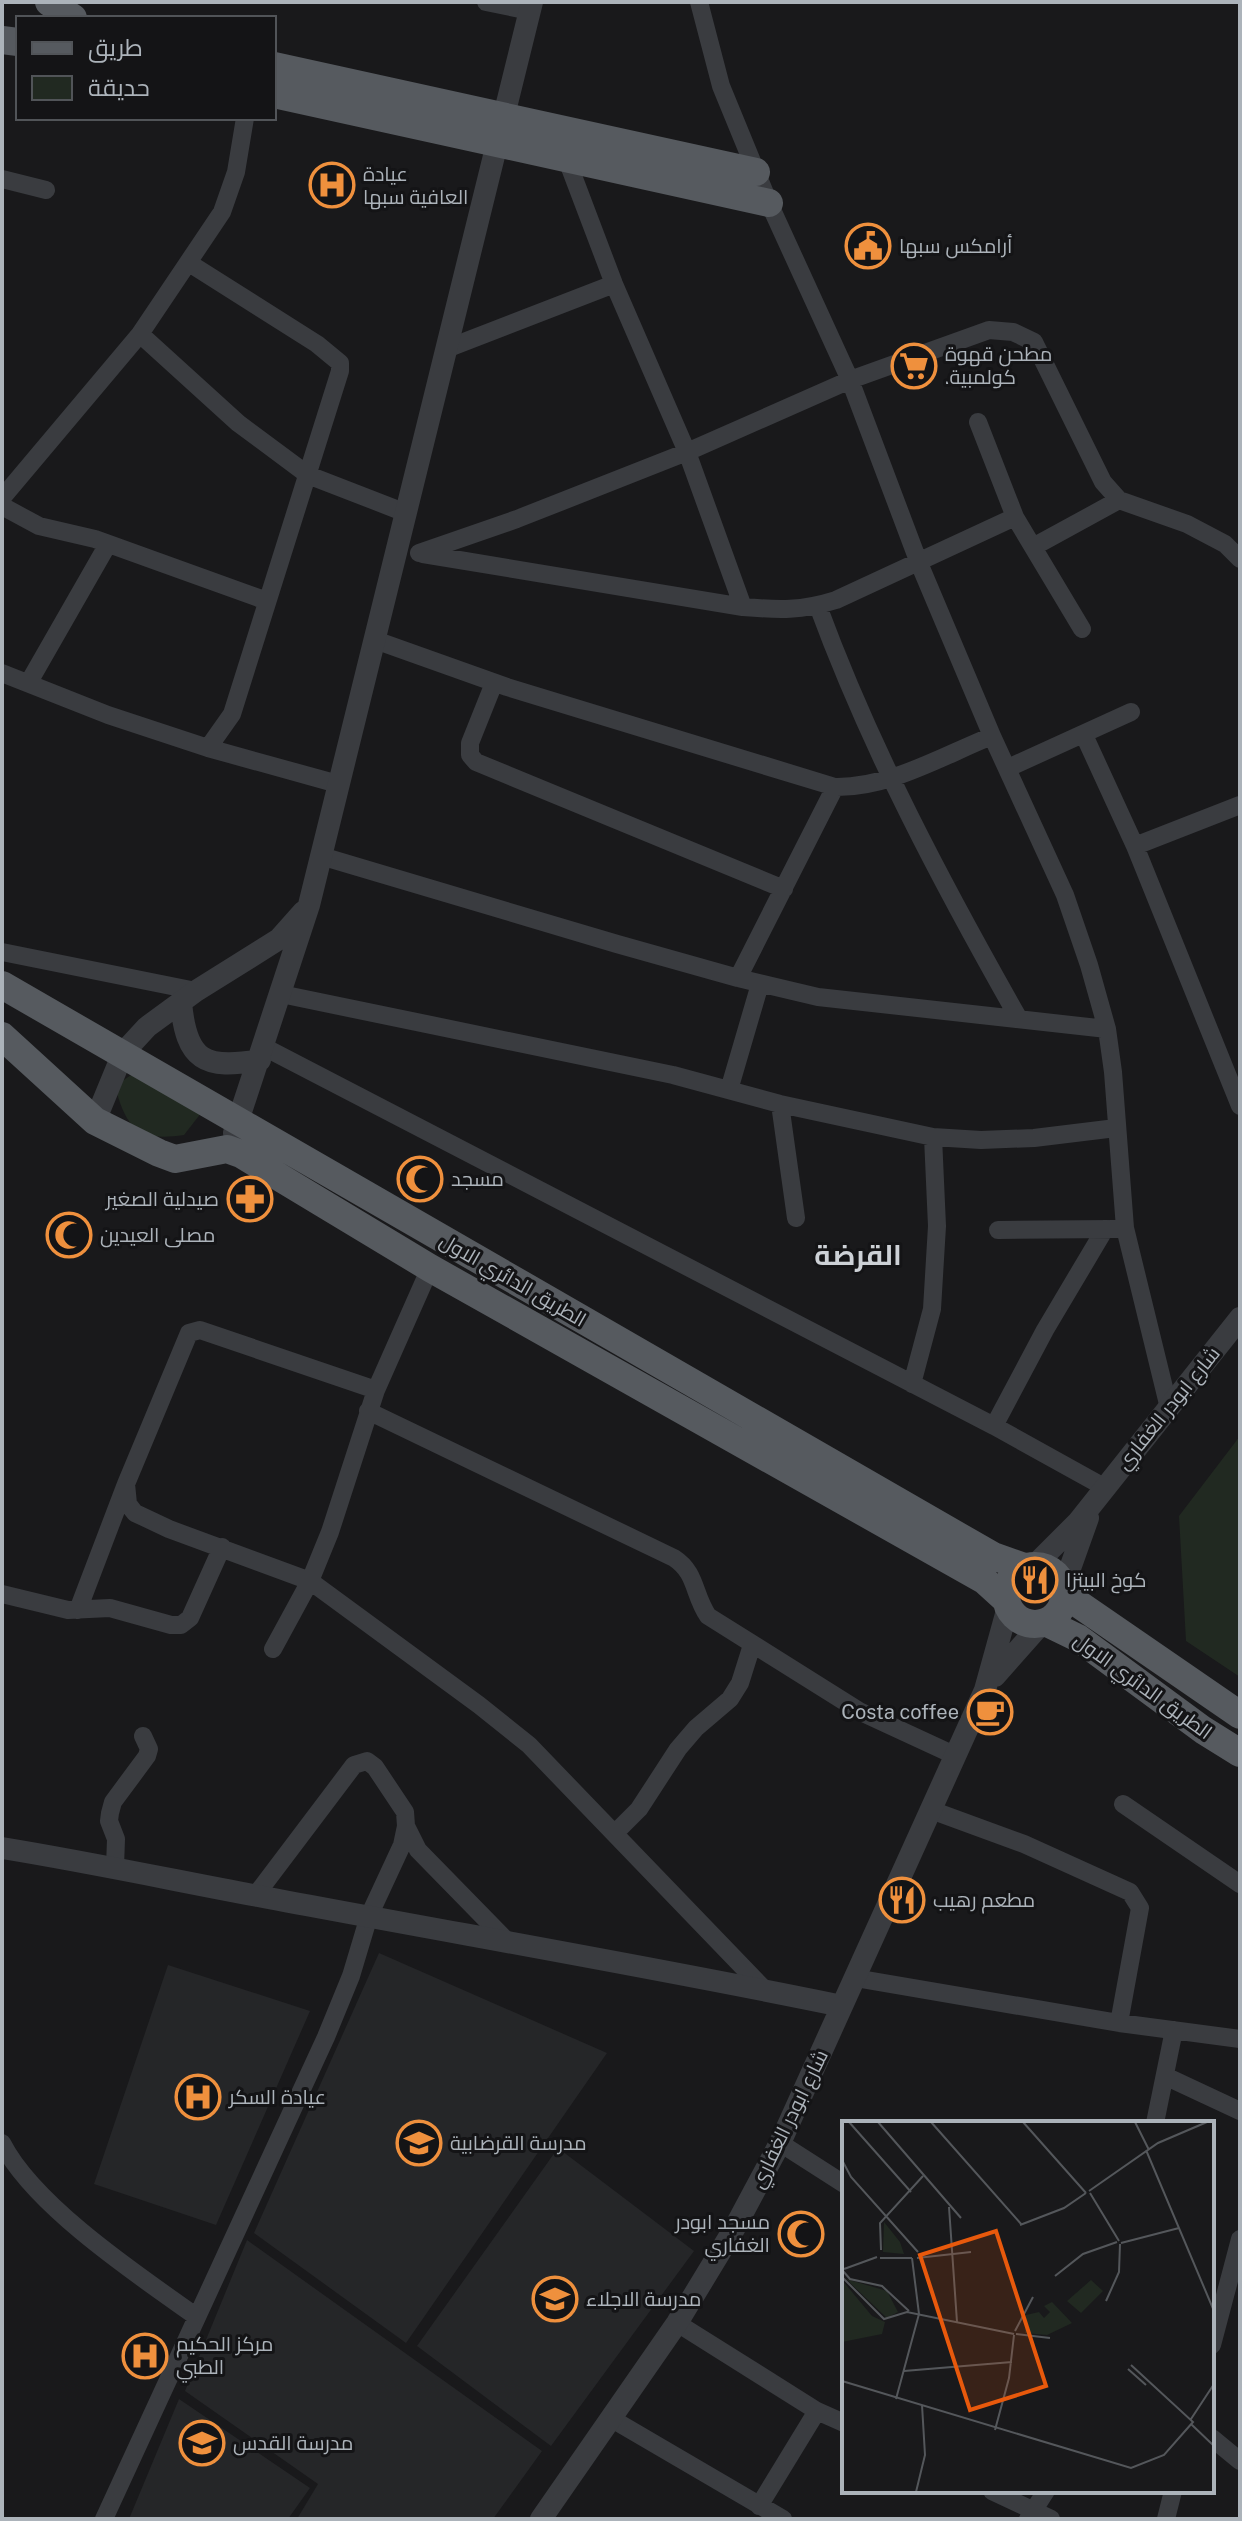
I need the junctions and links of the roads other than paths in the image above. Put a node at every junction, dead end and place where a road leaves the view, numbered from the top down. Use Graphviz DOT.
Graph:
graph roads {
  1 [pos="49,2"];
  2 [pos="486,2"];
  3 [pos="699,2"];
  4 [pos="531,7"];
  5 [pos="70,16"];
  6 [pos="276,66"];
  7 [pos="276,94"];
  8 [pos="504,117"];
  9 [pos="245,120"];
  10 [pos="498,145"];
  11 [pos="567,160"];
  12 [pos="756,172"];
  13 [pos="2,179"];
  14 [pos="46,190"];
  15 [pos="769,203"];
  16 [pos="189,263"];
  17 [pos="614,284"];
  18 [pos="140,334"];
  19 [pos="446,349"];
  20 [pos="850,380"];
  21 [pos="978,422"];
  22 [pos="687,452"];
  23 [pos="308,475"];
  24 [pos="2,498"];
  25 [pos="1119,500"];
  26 [pos="2,506"];
  27 [pos="406,513"];
  28 [pos="1015,517"];
  29 [pos="108,544"];
  30 [pos="1033,547"];
  31 [pos="408,553"];
  32 [pos="1240,559"];
  33 [pos="919,563"];
  34 [pos="267,601"];
  35 [pos="818,606"];
  36 [pos="743,607"];
  37 [pos="1082,629"];
  38 [pos="375,640"];
  39 [pos="2,673"];
  40 [pos="29,682"];
  41 [pos="494,683"];
  42 [pos="1131,712"];
  43 [pos="1084,735"];
  44 [pos="992,736"];
  45 [pos="208,748"];
  46 [pos="1008,768"];
  47 [pos="890,778"];
  48 [pos="338,784"];
  49 [pos="835,787"];
  50 [pos="1240,805"];
  51 [pos="1135,846"];
  52 [pos="321,856"];
  53 [pos="784,889"];
  54 [pos="309,905"];
  55 [pos="2,952"];
  56 [pos="738,978"];
  57 [pos="760,984"];
  58 [pos="2,985"];
  59 [pos="281,994"];
  60 [pos="189,997"];
  61 [pos="1019,1019"];
  62 [pos="1107,1029"];
  63 [pos="2,1036"];
  64 [pos="123,1053"];
  65 [pos="262,1053"];
  66 [pos="729,1090"];
  67 [pos="780,1104"];
  68 [pos="1240,1106"];
  69 [pos="95,1121"];
  70 [pos="239,1123"];
  71 [pos="1116,1128"];
  72 [pos="933,1137"];
  73 [pos="227,1149"];
  74 [pos="796,1218"];
  75 [pos="1125,1228"];
  76 [pos="1105,1229"];
  77 [pos="998,1230"];
  78 [pos="430,1268"];
  79 [pos="1240,1318"];
  80 [pos="912,1384"];
  81 [pos="376,1390"];
  82 [pos="1169,1408"];
  83 [pos="368,1411"];
  84 [pos="994,1426"];
  85 [pos="126,1484"];
  86 [pos="1100,1493"];
  87 [pos="222,1547"];
  88 [pos="1030,1567"];
  89 [pos="310,1581"];
  90 [pos="1063,1591"];
  91 [pos="2,1594"];
  92 [pos="1007,1604"];
  93 [pos="78,1610"];
  94 [pos="1043,1623"];
  95 [pos="752,1645"];
  96 [pos="273,1649"];
  97 [pos="985,1690"];
  98 [pos="1240,1715"];
  99 [pos="143,1736"];
  100 [pos="1240,1753"];
  101 [pos="954,1755"];
  102 [pos="1123,1804"];
  103 [pos="931,1810"];
  104 [pos="406,1826"];
  105 [pos="615,1833"];
  106 [pos="2,1848"];
  107 [pos="115,1867"];
  108 [pos="1240,1884"];
  109 [pos="255,1896"];
  110 [pos="369,1916"];
  111 [pos="506,1940"];
  112 [pos="855,1978"];
  113 [pos="765,1990"];
  114 [pos="842,2006"];
  115 [pos="1119,2023"];
  116 [pos="1174,2030"];
  117 [pos="1240,2039"];
  118 [pos="1165,2076"];
  119 [pos="1240,2111"];
  120 [pos="1155,2121"];
  121 [pos="2,2143"];
  122 [pos="780,2143"];
  123 [pos="842,2183"];
  124 [pos="1240,2239"];
  125 [pos="197,2317"];
  126 [pos="677,2323"];
  127 [pos="1214,2337"];
  128 [pos="817,2411"];
  129 [pos="612,2419"];
  130 [pos="842,2422"];
  131 [pos="1214,2440"];
  132 [pos="1240,2461"];
  133 [pos="995,2493"];
  134 [pos="1045,2493"];
  135 [pos="1172,2493"];
  136 [pos="759,2506"];
  137 [pos="1031,2514"];
  138 [pos="104,2519"];
  139 [pos="541,2519"];
  140 [pos="783,2519"];
  141 [pos="1051,2519"];
  142 [pos="1166,2519"];
  1 -- 5 [label="main road"];
  2 -- 4 [label="street"];
  3 -- 12 [label="street"];
  4 -- 8 [label="street"];
  6 -- 8 [label="main road"];
  7 -- 10 [label="main road"];
  8 -- 10 [label="street"];
  8 -- 12 [label="main road"];
  9 -- 16 [label="street"];
  10 -- 11 [label="main road"];
  10 -- 19 [label="street"];
  11 -- 15 [label="main road"];
  11 -- 17 [label="street"];
  12 -- 15 [label="street"];
  13 -- 14 [label="street"];
  15 -- 20 [label="street"];
  16 -- 18 [label="street"];
  16 -- 23 [label="street"];
  17 -- 19 [label="street"];
  17 -- 22 [label="street"];
  18 -- 23 [label="street"];
  18 -- 24 [label="street"];
  19 -- 27 [label="street"];
  20 -- 22 [label="street"];
  20 -- 25 [label="street"];
  20 -- 33 [label="street"];
  21 -- 28 [label="street"];
  22 -- 31 [label="street"];
  22 -- 36 [label="street"];
  23 -- 27 [label="street"];
  23 -- 34 [label="street"];
  25 -- 30 [label="street"];
  25 -- 32 [label="street"];
  26 -- 29 [label="street"];
  27 -- 31 [label="street"];
  28 -- 30 [label="street"];
  28 -- 33 [label="street"];
  29 -- 34 [label="street"];
  29 -- 40 [label="street"];
  30 -- 37 [label="street"];
  31 -- 36 [label="street"];
  31 -- 38 [label="street"];
  33 -- 35 [label="street"];
  33 -- 44 [label="street"];
  34 -- 45 [label="street"];
  35 -- 36 [label="street"];
  35 -- 47 [label="street"];
  38 -- 41 [label="street"];
  38 -- 48 [label="street"];
  39 -- 40 [label="street"];
  40 -- 45 [label="street"];
  41 -- 49 [label="street"];
  41 -- 53 [label="street"];
  42 -- 43 [label="street"];
  43 -- 46 [label="street"];
  43 -- 51 [label="street"];
  44 -- 46 [label="street"];
  44 -- 47 [label="street"];
  45 -- 48 [label="street"];
  46 -- 62 [label="street"];
  47 -- 49 [label="street"];
  47 -- 61 [label="street"];
  48 -- 52 [label="street"];
  49 -- 53 [label="street"];
  50 -- 51 [label="street"];
  51 -- 68 [label="street"];
  52 -- 54 [label="street"];
  52 -- 56 [label="street"];
  53 -- 56 [label="street"];
  54 -- 59 [label="street"];
  54 -- 60 [label="street"];
  55 -- 60 [label="street"];
  56 -- 57 [label="street"];
  57 -- 61 [label="street"];
  57 -- 66 [label="street"];
  58 -- 64 [label="main road, الطريق الدائري الاول"];
  59 -- 65 [label="street"];
  59 -- 66 [label="street"];
  60 -- 64 [label="street"];
  60 -- 65 [label="street"];
  61 -- 62 [label="street"];
  62 -- 71 [label="street"];
  63 -- 69 [label="main road"];
  64 -- 69 [label="street"];
  64 -- 70 [label="main road, الطريق الدائري الاول"];
  65 -- 70 [label="street"];
  65 -- 80 [label="street"];
  66 -- 67 [label="street"];
  67 -- 72 [label="street"];
  67 -- 74 [label="street"];
  69 -- 73 [label="main road"];
  70 -- 73 [label="street"];
  70 -- 88 [label="main road, الطريق الدائري الاول"];
  71 -- 72 [label="street"];
  71 -- 75 [label="street"];
  72 -- 80 [label="street"];
  73 -- 78 [label="main road, الطريق الدائري الاول"];
  75 -- 76 [label="street"];
  75 -- 82 [label="street"];
  76 -- 77 [label="street"];
  76 -- 84 [label="street"];
  78 -- 81 [label="street"];
  78 -- 92 [label="main road, الطريق الدائري الاول"];
  79 -- 82 [label="street, شارع ابودر الغفاري"];
  80 -- 84 [label="street"];
  81 -- 83 [label="street"];
  81 -- 85 [label="street"];
  82 -- 86 [label="street, شارع ابودر الغفاري"];
  83 -- 89 [label="street"];
  83 -- 95 [label="street"];
  84 -- 86 [label="street"];
  85 -- 87 [label="street"];
  85 -- 93 [label="street"];
  86 -- 88 [label="street, شارع ابودر الغفاري"];
  86 -- 90 [label="street, شارع ابودر الغفاري"];
  87 -- 89 [label="street"];
  87 -- 93 [label="street"];
  88 -- 90 [label="main road"];
  88 -- 92 [label="main road"];
  89 -- 96 [label="street"];
  89 -- 105 [label="street"];
  90 -- 94 [label="main road"];
  90 -- 98 [label="main road, الطريق الدائري الاول"];
  91 -- 93 [label="street"];
  92 -- 94 [label="main road"];
  92 -- 97 [label="street, شارع ابودر الغفاري"];
  94 -- 97 [label="street, شارع ابودر الغفاري"];
  94 -- 100 [label="main road, الطريق الدائري الاول"];
  95 -- 101 [label="street"];
  95 -- 105 [label="street"];
  97 -- 101 [label="street, شارع ابودر الغفاري"];
  99 -- 107 [label="street"];
  101 -- 103 [label="street, شارع ابودر الغفاري"];
  102 -- 108 [label="street"];
  103 -- 112 [label="street, شارع ابودر الغفاري"];
  103 -- 115 [label="street"];
  104 -- 109 [label="street"];
  104 -- 110 [label="street"];
  104 -- 111 [label="street"];
  105 -- 113 [label="street"];
  106 -- 107 [label="street"];
  107 -- 109 [label="street"];
  109 -- 110 [label="street"];
  110 -- 111 [label="street"];
  110 -- 125 [label="street"];
  111 -- 113 [label="street"];
  112 -- 114 [label="street, شارع ابودر الغفاري"];
  112 -- 115 [label="street"];
  113 -- 114 [label="street"];
  114 -- 122 [label="street, شارع ابودر الغفاري"];
  115 -- 116 [label="street"];
  116 -- 117 [label="street"];
  116 -- 118 [label="street"];
  118 -- 119 [label="street"];
  118 -- 120 [label="street"];
  121 -- 125 [label="street"];
  122 -- 123 [label="street"];
  122 -- 126 [label="street, شارع ابودر الغفاري"];
  124 -- 127 [label="street"];
  125 -- 138 [label="street"];
  126 -- 128 [label="street"];
  126 -- 129 [label="street, شارع ابودر الغفاري"];
  128 -- 130 [label="street"];
  128 -- 136 [label="street"];
  129 -- 136 [label="street"];
  129 -- 139 [label="street, شارع ابودر الغفاري"];
  131 -- 132 [label="street"];
  133 -- 137 [label="street"];
  134 -- 137 [label="street"];
  135 -- 142 [label="street"];
  136 -- 140 [label="street"];
  137 -- 141 [label="street"];
}
